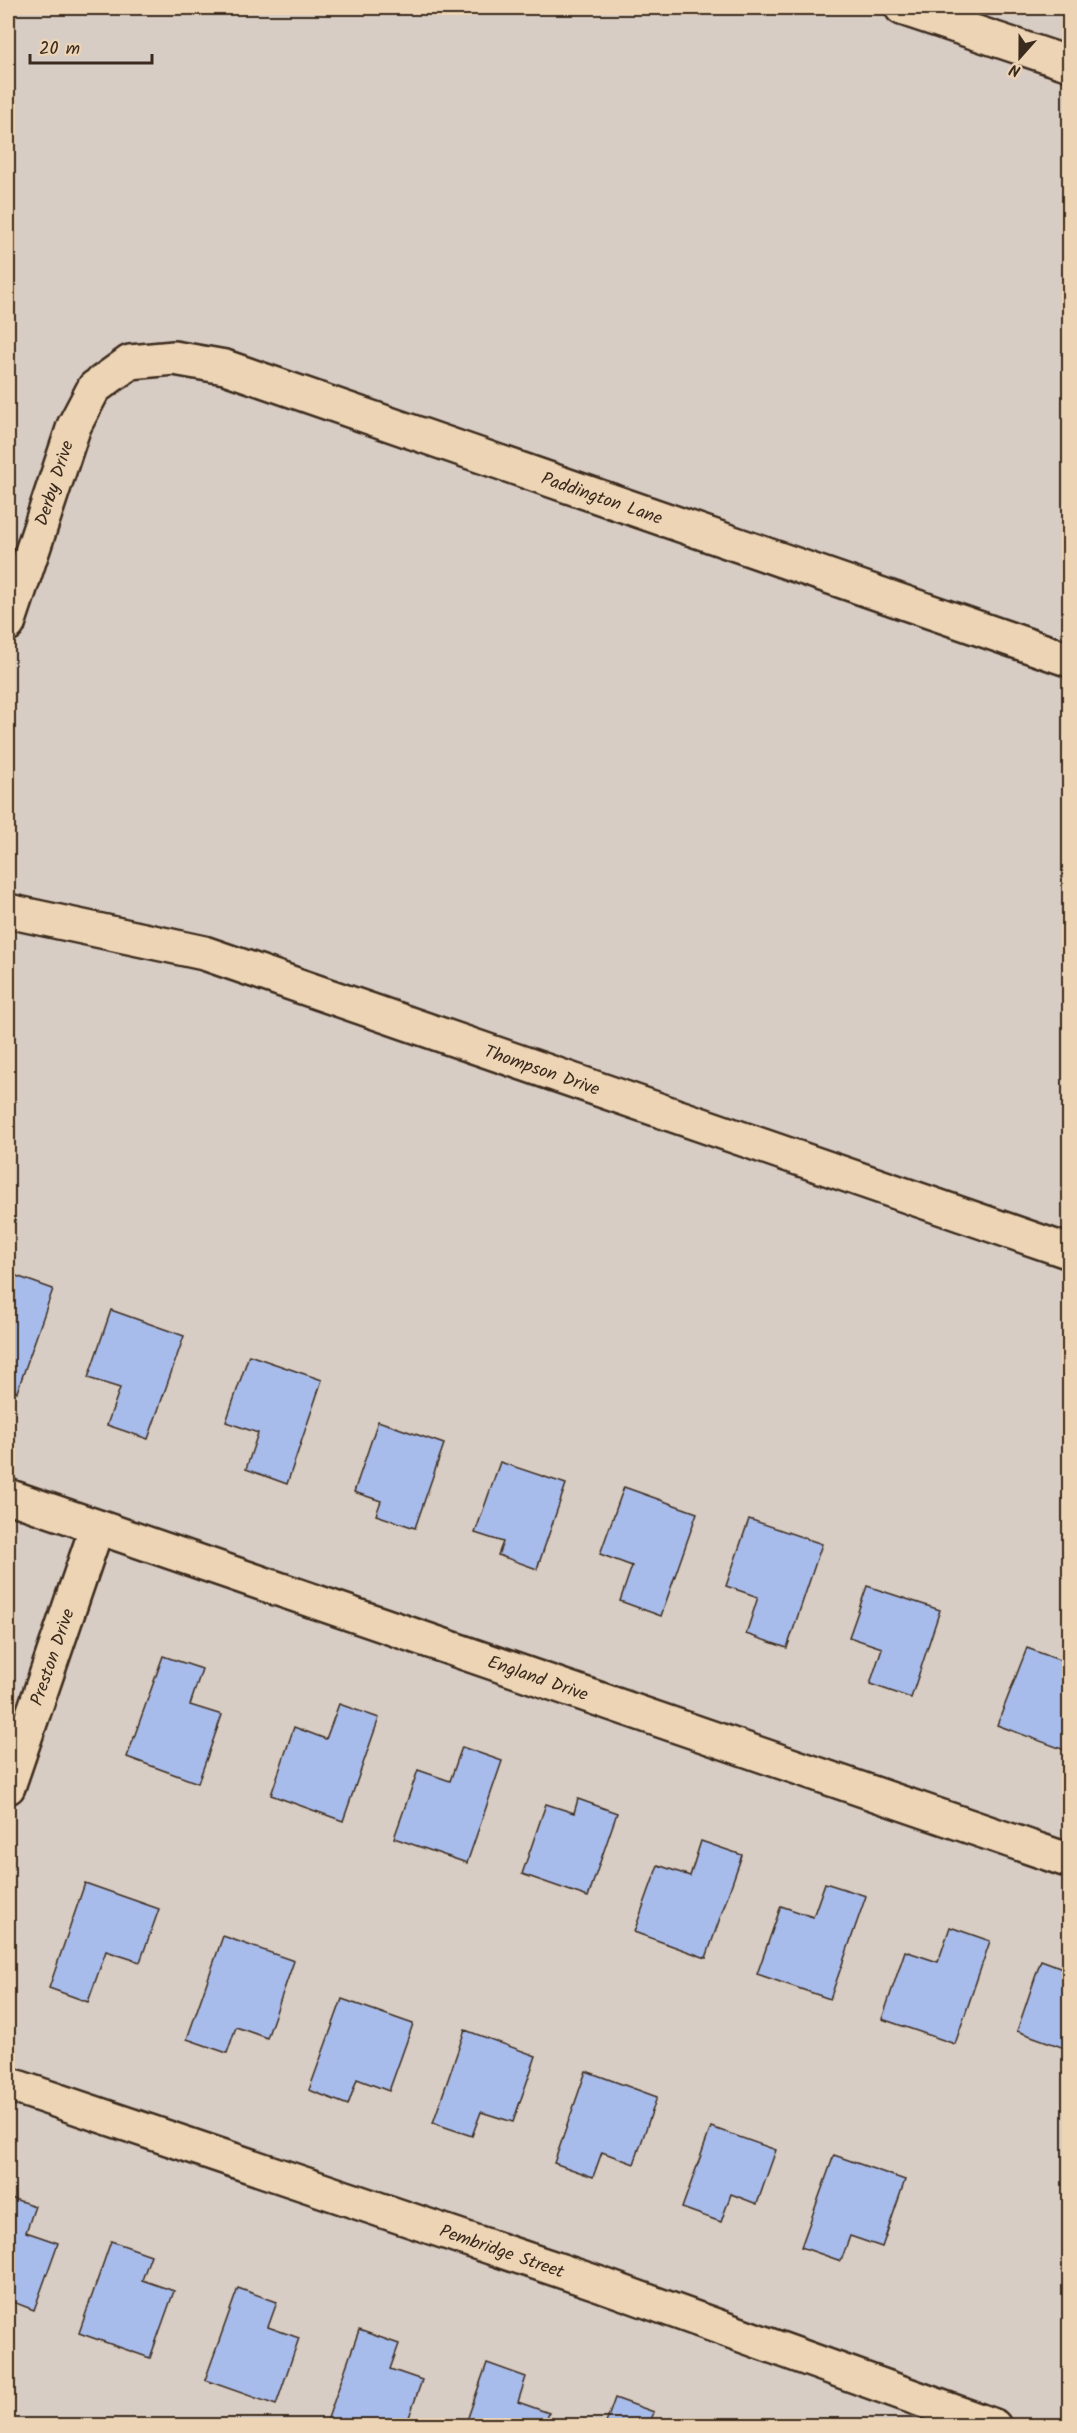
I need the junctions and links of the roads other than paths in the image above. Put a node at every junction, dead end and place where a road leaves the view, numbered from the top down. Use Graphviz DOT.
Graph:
graph roads {
  1 [pos="902,8"];
  2 [pos="1070,64"];
  3 [pos="130,362"];
  4 [pos="8,624"];
  5 [pos="1070,660"];
  6 [pos="8,911"];
  7 [pos="1070,1252"];
  8 [pos="8,1496"];
  9 [pos="98,1527"];
  10 [pos="8,1787"];
  11 [pos="1070,1861"];
  12 [pos="8,2084"];
  13 [pos="950,2418"];
  14 [pos="994,2426"];
  1 -- 2 [label="street"];
  3 -- 4 [label="street, Derby Drive"];
  3 -- 5 [label="street, Paddington Lane"];
  6 -- 7 [label="street, Thompson Drive"];
  8 -- 9 [label="street, England Drive"];
  9 -- 10 [label="street, Preston Drive"];
  9 -- 11 [label="street, England Drive"];
  12 -- 13 [label="street, Pembridge Street"];
  13 -- 14 [label="street, Pembridge Street"];
}
